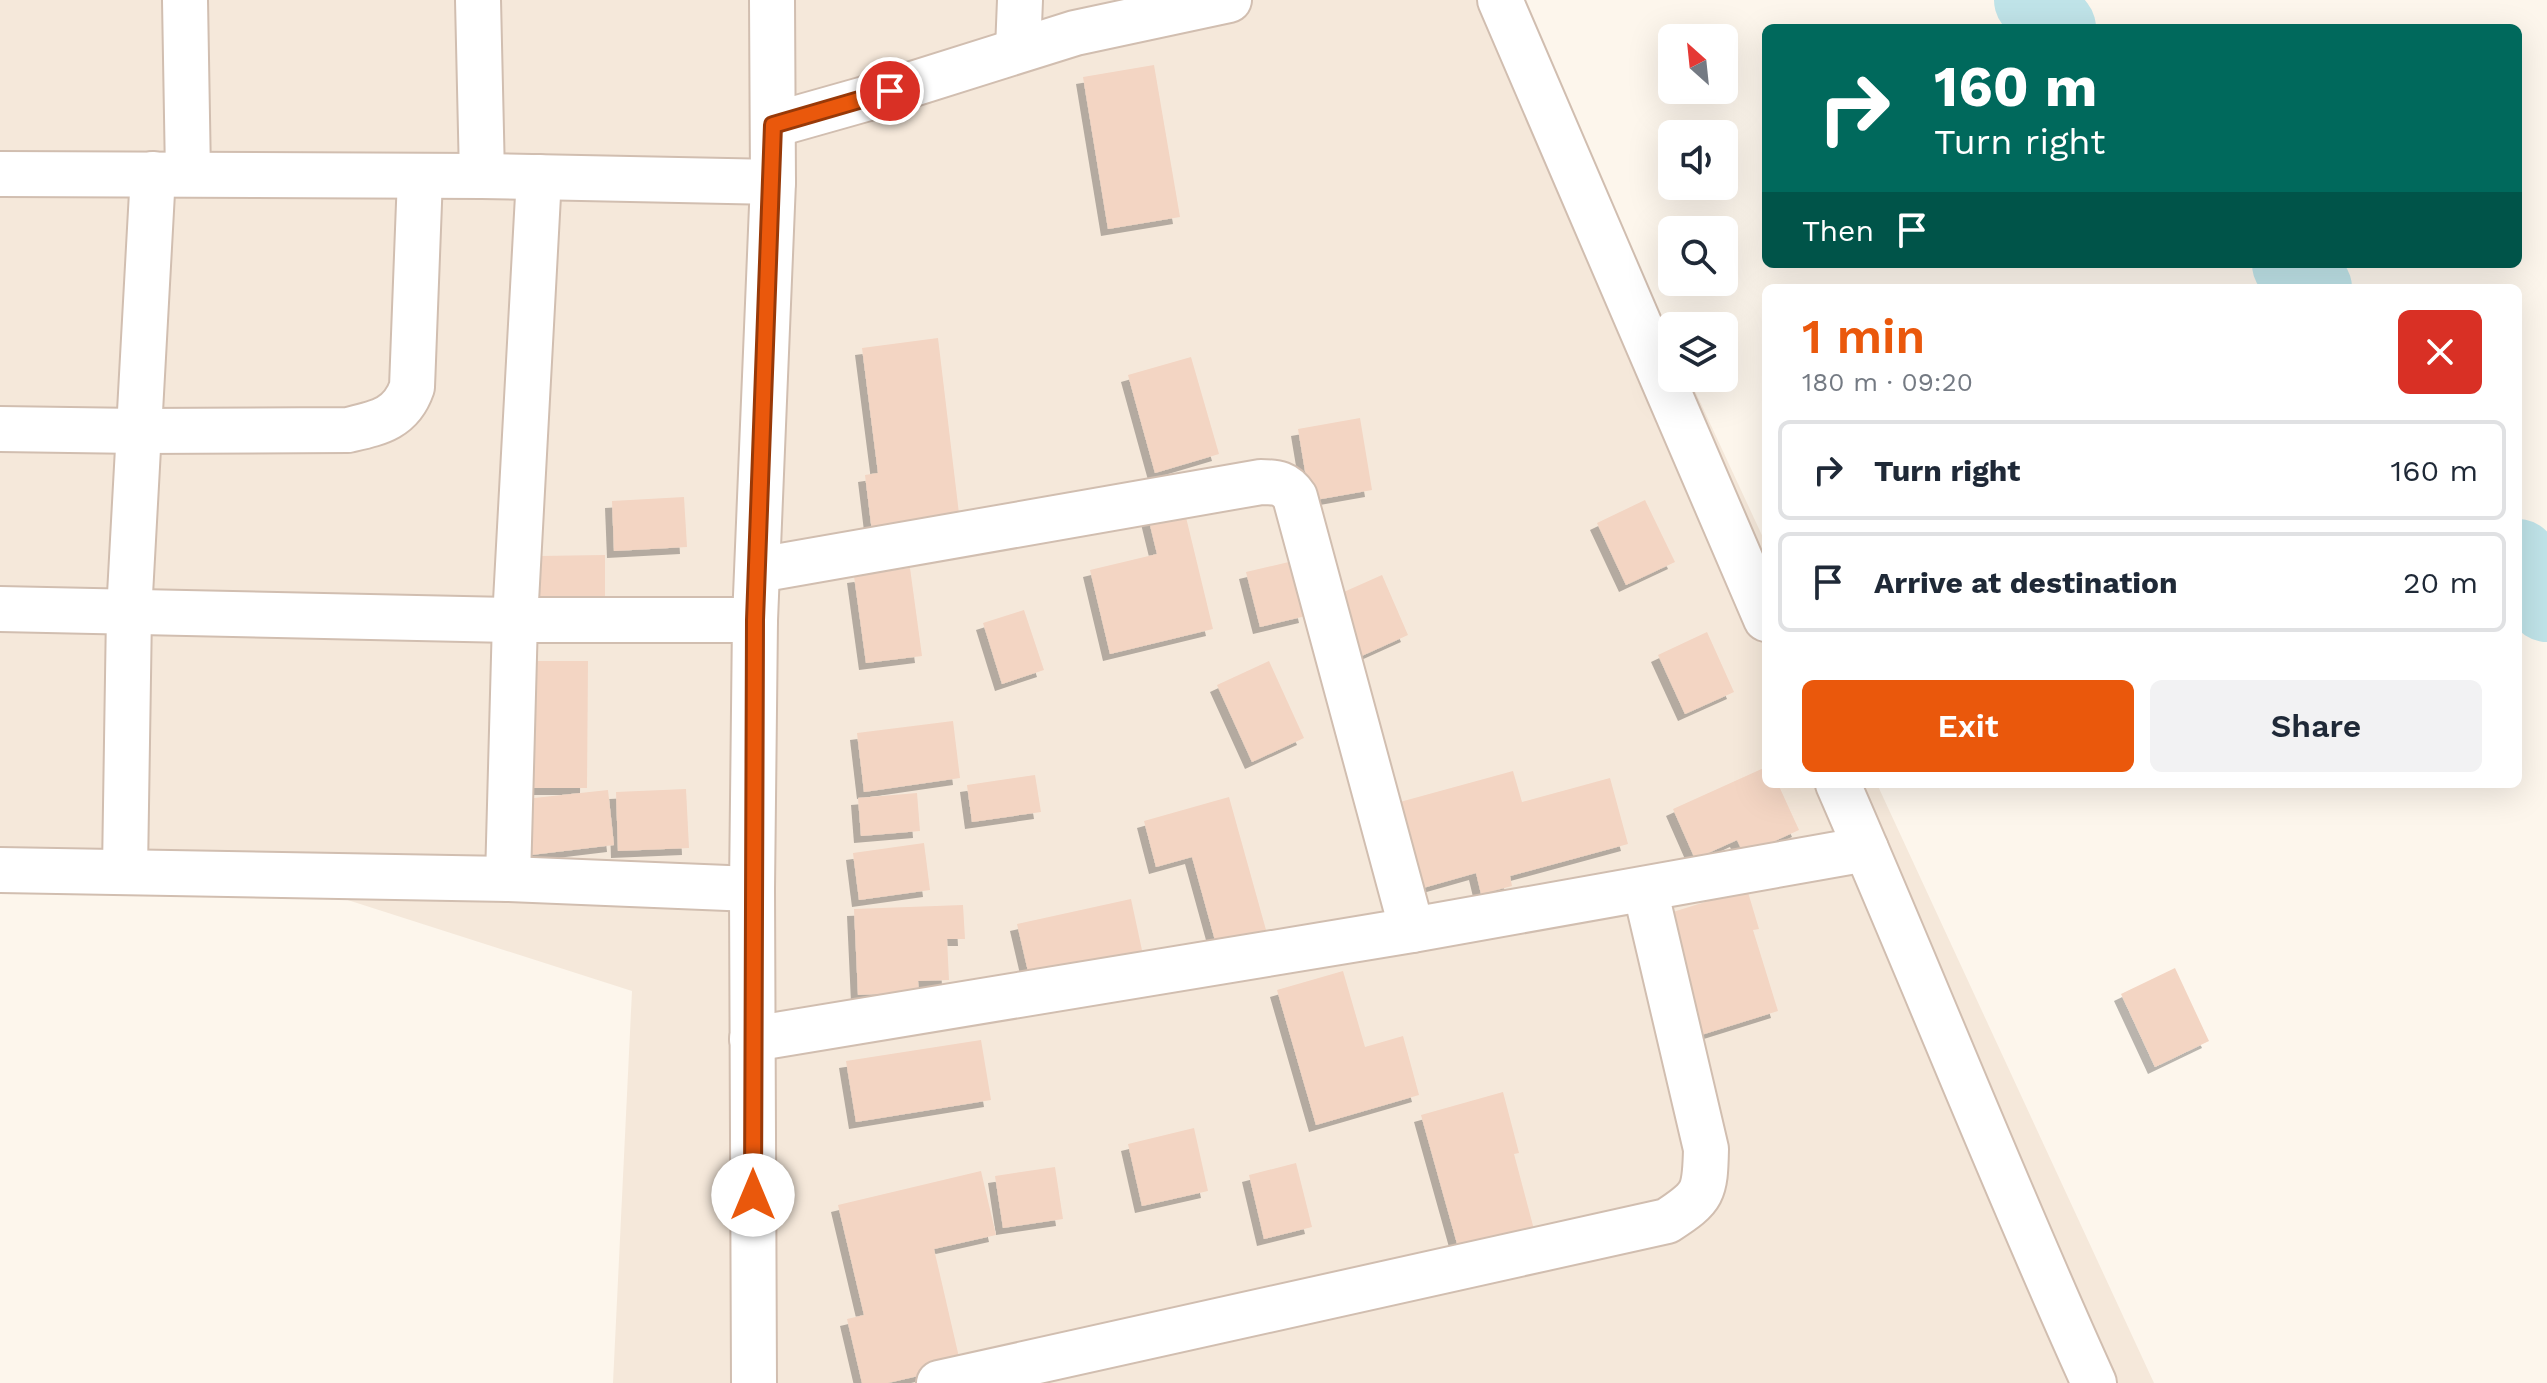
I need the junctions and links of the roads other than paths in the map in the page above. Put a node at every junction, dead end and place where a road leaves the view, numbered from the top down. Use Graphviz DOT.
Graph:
graph roads {
  1 [pos="185,0"];
  2 [pos="478,0"];
  3 [pos="772,0"];
  4 [pos="1020,0"];
  5 [pos="1229,0"];
  6 [pos="1500,0"];
  7 [pos="1018,50"];
  8 [pos="773,125"];
  9 [pos="0,174"];
  10 [pos="171,174"];
  11 [pos="482,176"];
  12 [pos="420,177"];
  13 [pos="539,177"];
  14 [pos="773,182"];
  15 [pos="0,429"];
  16 [pos="139,431"];
  17 [pos="758,570"];
  18 [pos="0,609"];
  19 [pos="1762,610"];
  20 [pos="129,613"];
  21 [pos="515,620"];
  22 [pos="755,620"];
  23 [pos="1840,788"];
  24 [pos="1866,849"];
  25 [pos="0,870"];
  26 [pos="125,870"];
  27 [pos="508,879"];
  28 [pos="752,889"];
  29 [pos="1645,889"];
  30 [pos="1412,930"];
  31 [pos="752,1039"];
  32 [pos="754,1383"];
  33 [pos="939,1383"];
  34 [pos="2094,1383"];
  1 -- 10 [label="street"];
  2 -- 11 [label="street"];
  3 -- 8 [label="street"];
  4 -- 7 [label="street"];
  5 -- 7 [label="street"];
  6 -- 19 [label="street"];
  7 -- 8 [label="street"];
  8 -- 14 [label="street"];
  9 -- 10 [label="street"];
  10 -- 12 [label="street"];
  10 -- 16 [label="street"];
  11 -- 12 [label="street"];
  11 -- 13 [label="street"];
  12 -- 16 [label="street"];
  13 -- 14 [label="street"];
  13 -- 21 [label="street"];
  14 -- 17 [label="street"];
  15 -- 16 [label="street"];
  16 -- 20 [label="street"];
  17 -- 22 [label="street"];
  17 -- 30 [label="street"];
  18 -- 20 [label="street"];
  20 -- 21 [label="street"];
  20 -- 26 [label="street"];
  21 -- 22 [label="street"];
  21 -- 27 [label="street"];
  22 -- 28 [label="street"];
  23 -- 24 [label="street"];
  24 -- 29 [label="street"];
  24 -- 34 [label="street"];
  25 -- 26 [label="street"];
  26 -- 27 [label="street"];
  27 -- 28 [label="street"];
  28 -- 31 [label="street"];
  29 -- 30 [label="street"];
  29 -- 33 [label="street"];
  30 -- 31 [label="street"];
  31 -- 32 [label="street"];
}
